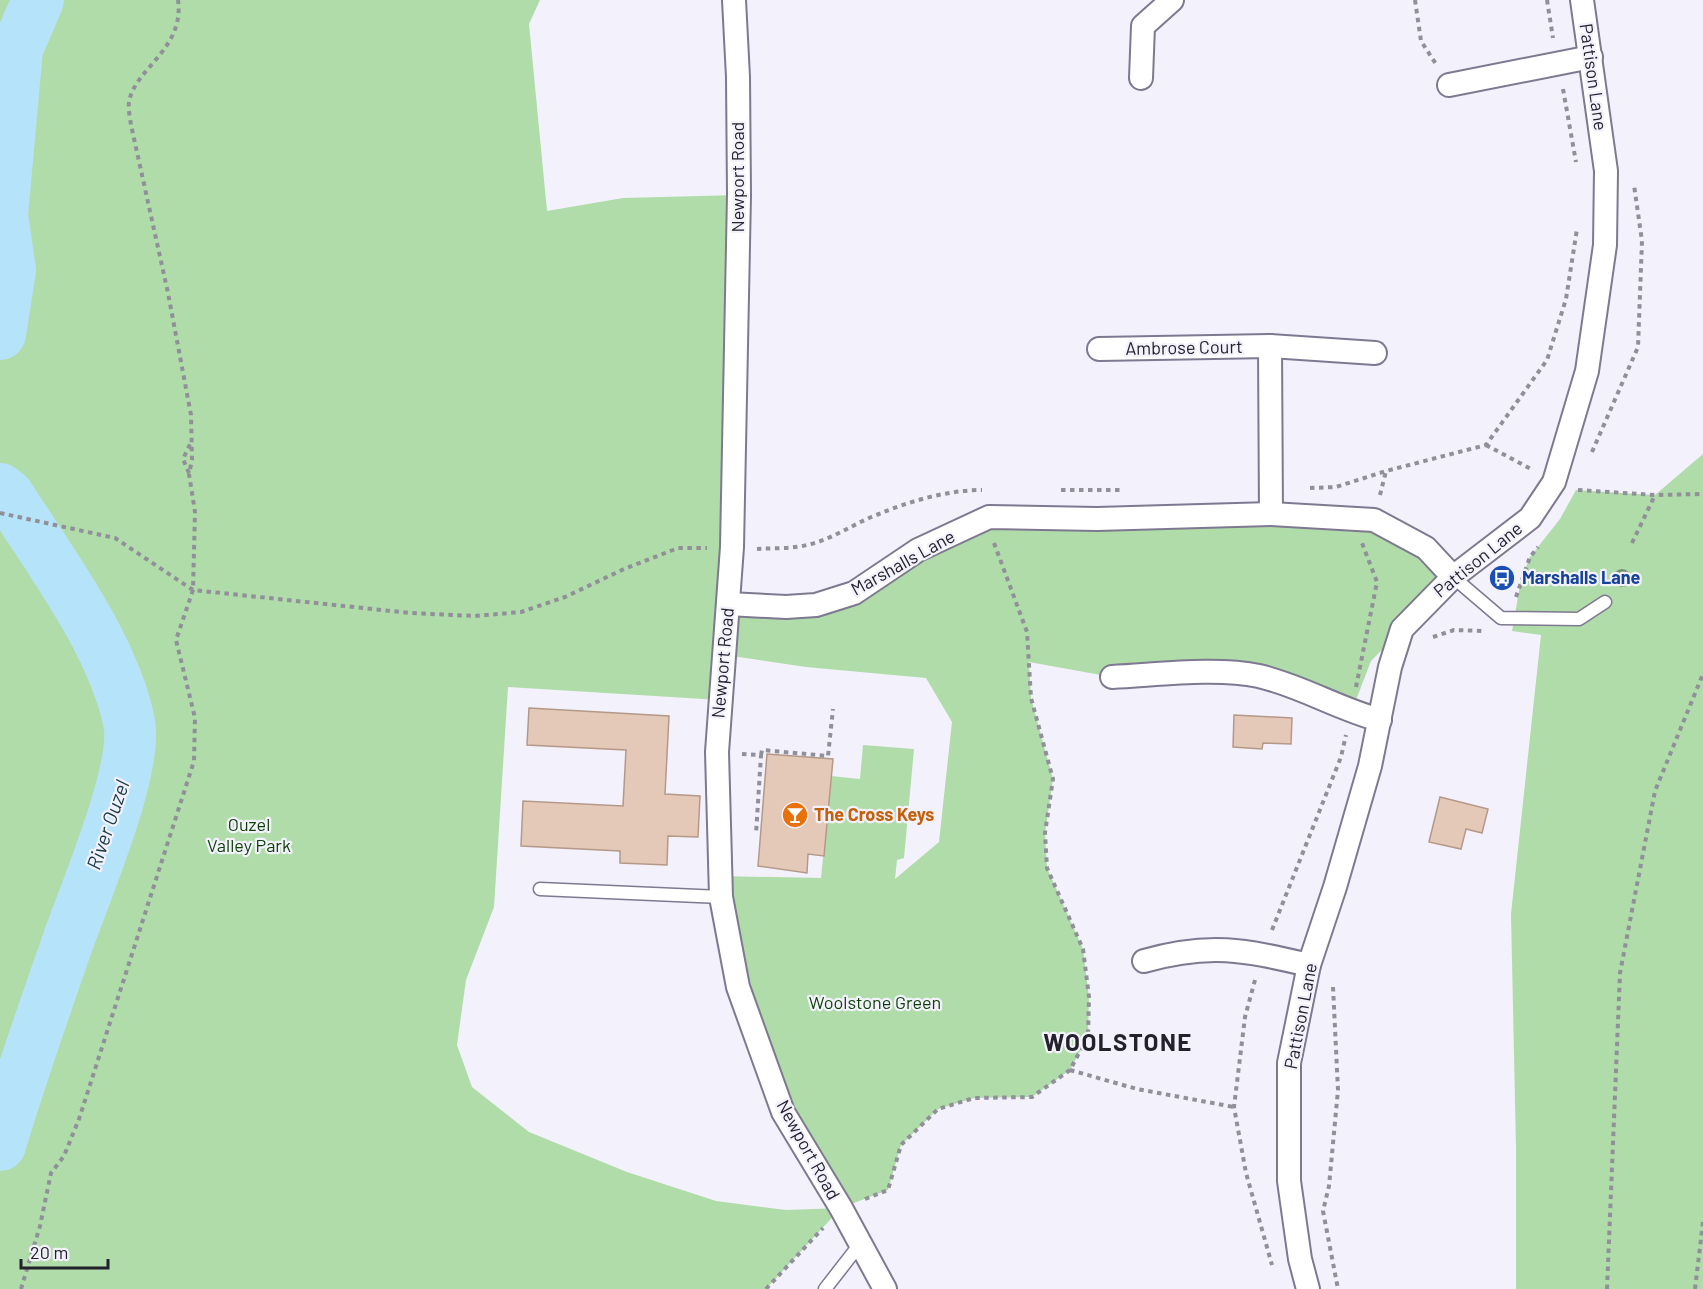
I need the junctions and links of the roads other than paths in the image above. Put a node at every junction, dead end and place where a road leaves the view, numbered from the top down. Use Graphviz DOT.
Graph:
graph roads {
  1 [pos="734,0"];
  2 [pos="1172,0"];
  3 [pos="1582,0"];
  4 [pos="1591,57"];
  5 [pos="1141,78"];
  6 [pos="1449,85"];
  7 [pos="1270,346"];
  8 [pos="1099,349"];
  9 [pos="1375,353"];
  10 [pos="1271,514"];
  11 [pos="1453,577"];
  12 [pos="1605,602"];
  13 [pos="728,604"];
  14 [pos="1112,677"];
  15 [pos="1380,720"];
  16 [pos="540,889"];
  17 [pos="721,897"];
  18 [pos="1143,961"];
  19 [pos="1309,965"];
  20 [pos="860,1244"];
  21 [pos="825,1289"];
  22 [pos="885,1289"];
  23 [pos="1308,1289"];
  1 -- 13 [label="street, Newport Road"];
  2 -- 5 [label="street"];
  3 -- 4 [label="street, Pattison Lane"];
  4 -- 6 [label="street"];
  4 -- 11 [label="street, Pattison Lane"];
  7 -- 8 [label="street, Ambrose Court"];
  7 -- 9 [label="street, Ambrose Court"];
  7 -- 10 [label="street, Ambrose Court"];
  10 -- 11 [label="street, Marshalls Lane"];
  10 -- 13 [label="street, Marshalls Lane"];
  11 -- 12 [label="lane"];
  11 -- 15 [label="street, Pattison Lane"];
  13 -- 17 [label="street, Newport Road"];
  14 -- 15 [label="street"];
  15 -- 19 [label="street, Pattison Lane"];
  16 -- 17 [label="lane"];
  17 -- 20 [label="street, Newport Road"];
  18 -- 19 [label="street"];
  19 -- 23 [label="street, Pattison Lane"];
  20 -- 21 [label="lane"];
  20 -- 22 [label="street, Newport Road"];
}
